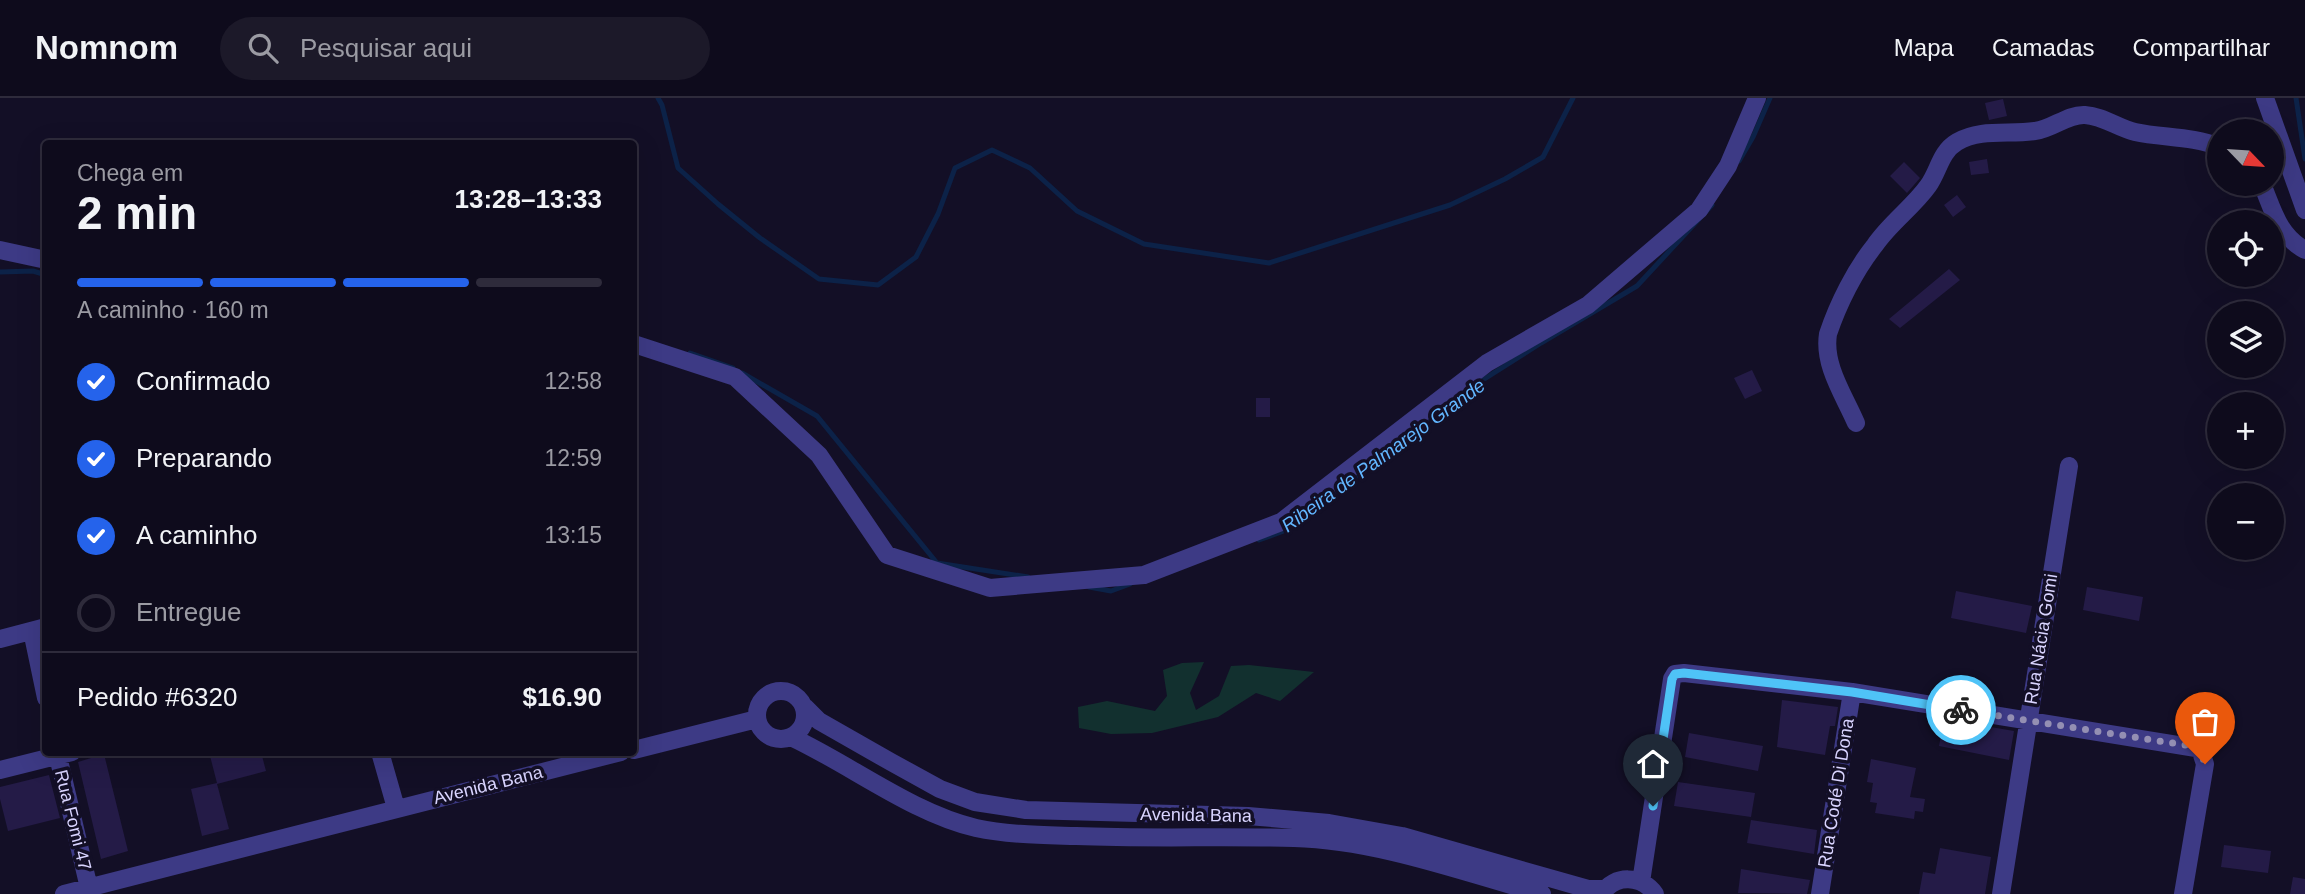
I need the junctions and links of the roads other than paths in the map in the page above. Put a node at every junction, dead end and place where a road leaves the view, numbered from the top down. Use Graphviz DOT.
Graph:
graph roads {
  1 [pos="1757,98"];
  2 [pos="2265,98"];
  3 [pos="2207,144"];
  4 [pos="2267,196"];
  5 [pos="2305,210"];
  6 [pos="0,250"];
  7 [pos="2305,250"];
  8 [pos="42,259"];
  9 [pos="637,345"];
  10 [pos="1856,423"];
  11 [pos="2069,466"];
  12 [pos="39,629"];
  13 [pos="0,639"];
  14 [pos="42,659"];
  15 [pos="1852,692"];
  16 [pos="805,707"];
  17 [pos="757,719"];
  18 [pos="2028,720"];
  19 [pos="791,737"];
  20 [pos="637,749"];
  21 [pos="54,756"];
  22 [pos="62,756"];
  23 [pos="381,756"];
  24 [pos="605,756"];
  25 [pos="0,770"];
  26 [pos="396,808"];
  27 [pos="1641,881"];
  28 [pos="89,888"];
  29 [pos="1603,892"];
  30 [pos="64,894"];
  31 [pos="1542,894"];
  32 [pos="1655,894"];
  33 [pos="1820,894"];
  34 [pos="2001,894"];
  35 [pos="2183,894"];
  1 -- 9 [label="street"];
  2 -- 5 [label="street"];
  3 -- 10 [label="street"];
  4 -- 7 [label="street"];
  6 -- 8 [label="street"];
  11 -- 18 [label="street, Rua Nácia Gomi"];
  12 -- 13 [label="street"];
  12 -- 14 [label="street"];
  15 -- 18 [label="street"];
  15 -- 27 [label="street"];
  15 -- 33 [label="street, Rua Codé Di Dona"];
  16 -- 17 [label="street"];
  16 -- 19 [label="street"];
  16 -- 29 [label="street, Avenida Bana"];
  17 -- 19 [label="street"];
  17 -- 20 [label="street"];
  18 -- 34 [label="street, Rua Nácia Gomi"];
  18 -- 35 [label="street"];
  19 -- 31 [label="street, Avenida Bana"];
  21 -- 25 [label="street"];
  22 -- 28 [label="street, Rua Fomi 47"];
  23 -- 26 [label="street"];
  24 -- 26 [label="street, Avenida Bana"];
  26 -- 28 [label="street, Avenida Bana"];
  27 -- 29 [label="street"];
  27 -- 32 [label="street"];
  28 -- 30 [label="street, Avenida Bana"];
}
